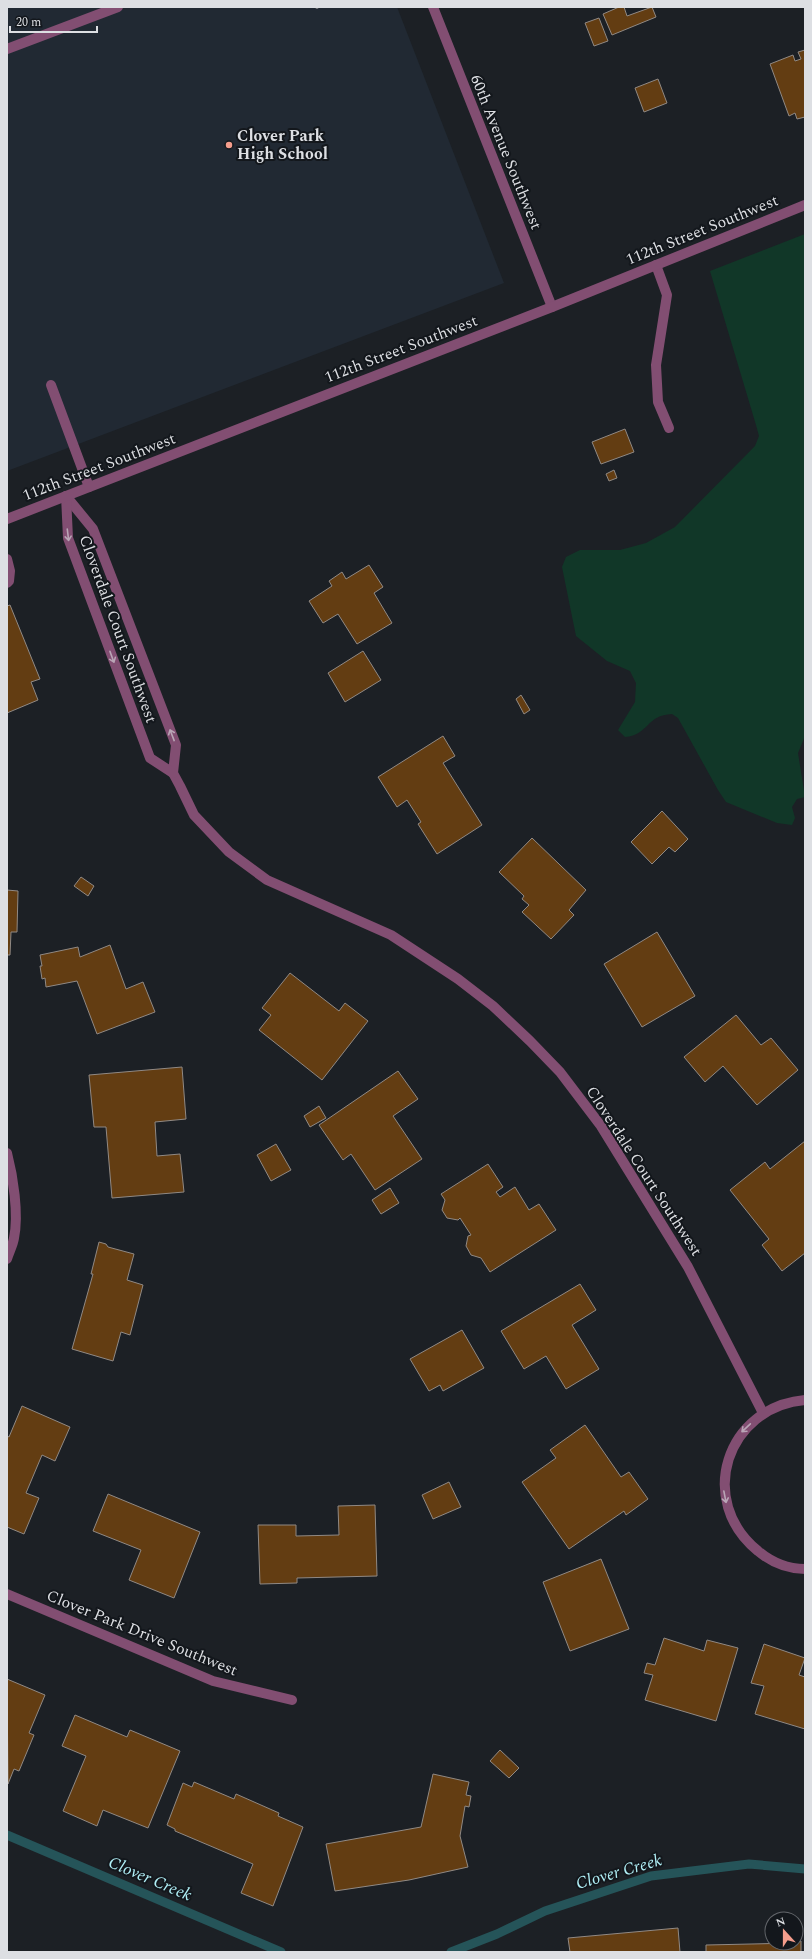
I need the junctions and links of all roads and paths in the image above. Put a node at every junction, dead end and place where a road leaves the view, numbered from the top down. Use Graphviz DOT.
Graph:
graph roads {
  1 [pos="118,7"];
  2 [pos="433,7"];
  3 [pos="7,49"];
  4 [pos="805,205"];
  5 [pos="656,265"];
  6 [pos="552,307"];
  7 [pos="51,385"];
  8 [pos="669,428"];
  9 [pos="89,487"];
  10 [pos="66,496"];
  11 [pos="7,518"];
  12 [pos="7,559"];
  13 [pos="7,583"];
  14 [pos="173,773"];
  15 [pos="7,1153"];
  16 [pos="7,1259"];
  17 [pos="805,1400"];
  18 [pos="763,1413"];
  19 [pos="805,1569"];
  20 [pos="7,1594"];
  21 [pos="292,1700"];
  1 -- 3 [label="street"];
  2 -- 6 [label="street, 60th Avenue Southwest"];
  4 -- 5 [label="street, 112th Street Southwest"];
  5 -- 6 [label="street, 112th Street Southwest"];
  5 -- 8 [label="street"];
  6 -- 9 [label="street, 112th Street Southwest"];
  7 -- 9 [label="street"];
  9 -- 10 [label="street, 112th Street Southwest"];
  10 -- 11 [label="street, 112th Street Southwest"];
  14 -- 10 [label="street, Cloverdale Court Southwest, one-way"];
  10 -- 14 [label="street, Cloverdale Court Southwest, one-way"];
  12 -- 13 [label="street"];
  14 -- 18 [label="street, Cloverdale Court Southwest"];
  15 -- 16 [label="street"];
  17 -- 18 [label="street"];
  18 -- 19 [label="street, one-way"];
  20 -- 21 [label="street, Clover Park Drive Southwest"];
}
